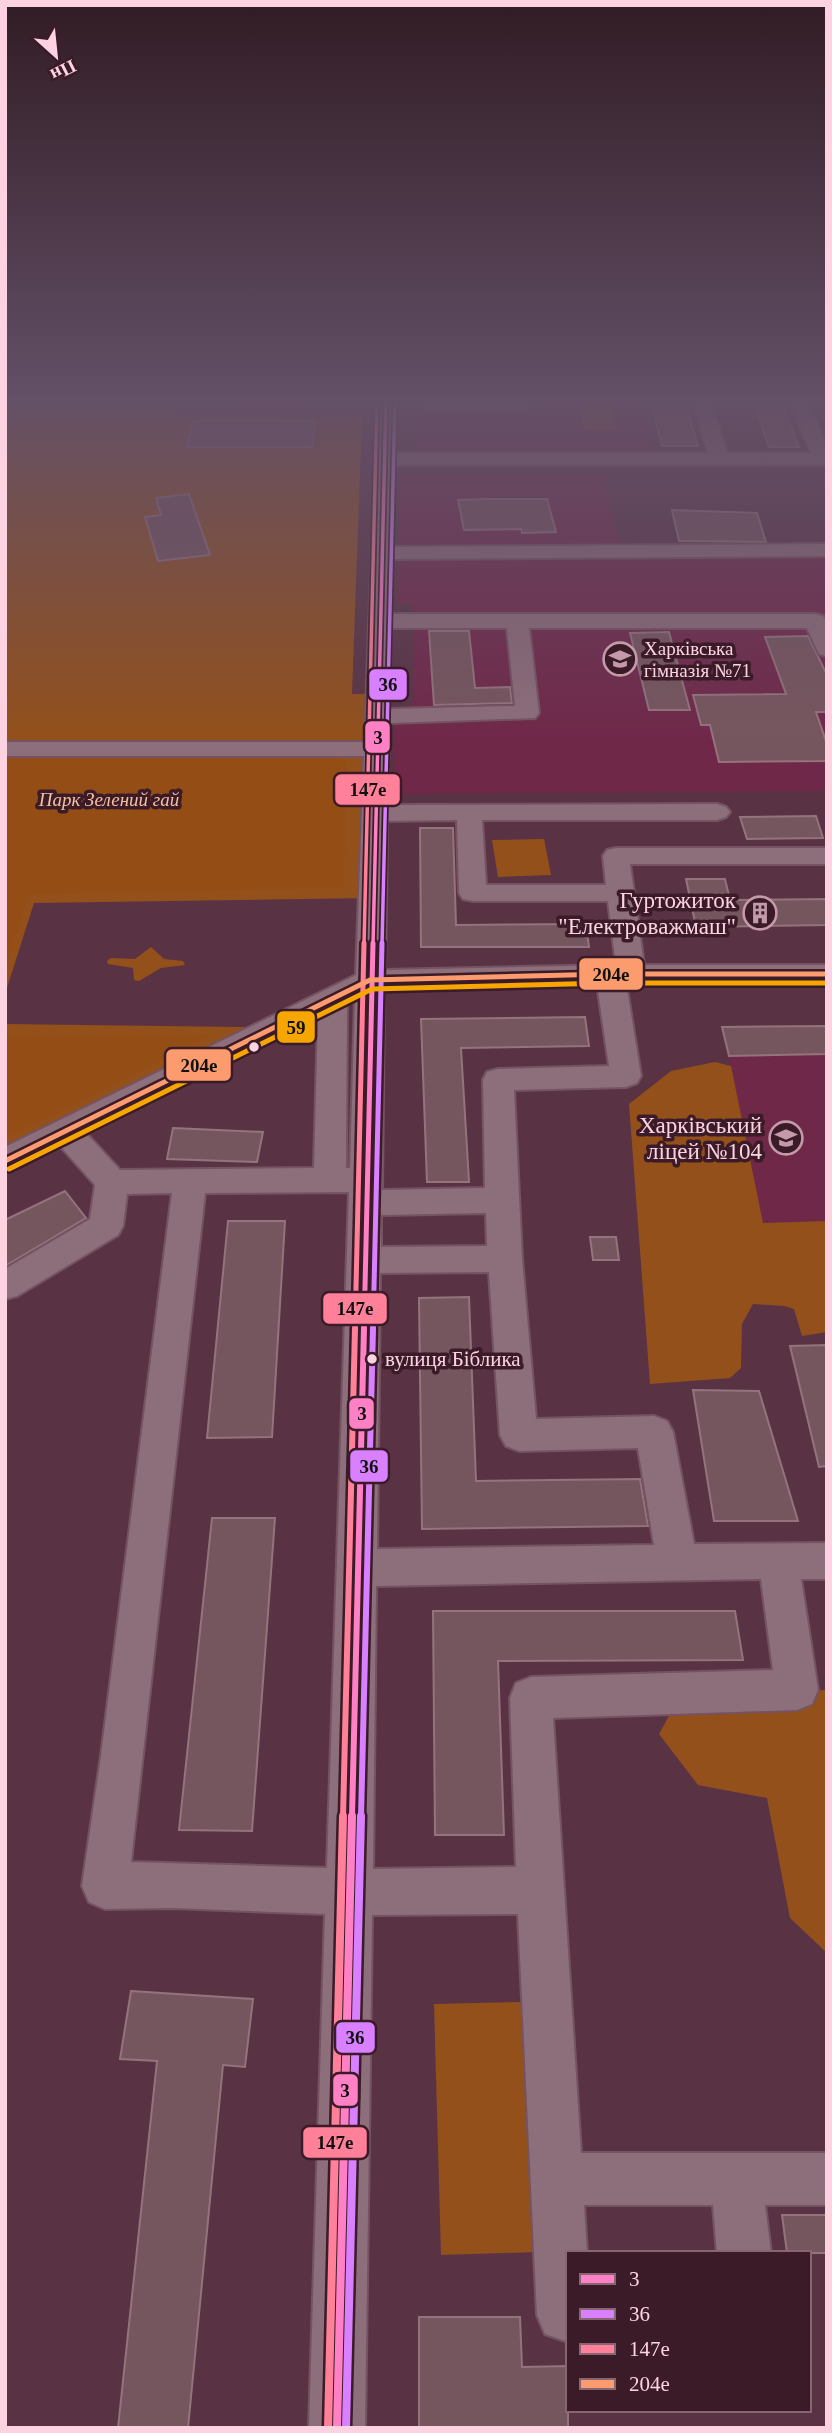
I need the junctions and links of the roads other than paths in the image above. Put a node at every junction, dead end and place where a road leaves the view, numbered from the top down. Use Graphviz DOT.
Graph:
graph roads {
  1 [pos="383,513"];
  2 [pos="827,550"];
  3 [pos="382,553"];
  4 [pos="517,620"];
  5 [pos="380,621"];
  6 [pos="827,649"];
  7 [pos="377,716"];
  8 [pos="5,749"];
  9 [pos="376,749"];
  10 [pos="717,812"];
  11 [pos="374,813"];
  12 [pos="469,813"];
  13 [pos="827,856"];
  14 [pos="621,893"];
  15 [pos="621,974"];
  16 [pos="827,974"];
  17 [pos="351,989"];
  18 [pos="64,1130"];
  19 [pos="5,1161"];
  20 [pos="190,1181"];
  21 [pos="112,1182"];
  22 [pos="353,1188"];
  23 [pos="502,1200"];
  24 [pos="505,1259"];
  25 [pos="363,1260"];
  26 [pos="5,1286"];
  27 [pos="778,1561"];
  28 [pos="827,1561"];
  29 [pos="677,1562"];
  30 [pos="356,1569"];
  31 [pos="812,1690"];
  32 [pos="540,1890"];
  33 [pos="349,1892"];
  34 [pos="555,2179"];
  35 [pos="736,2179"];
  36 [pos="827,2179"];
  37 [pos="744,2251"];
  38 [pos="566,2315"];
  39 [pos="337,2428"];
  1 -- 3 [label="street"];
  2 -- 3 [label="street"];
  3 -- 5 [label="street"];
  4 -- 5 [label="street"];
  4 -- 6 [label="street"];
  4 -- 7 [label="street"];
  5 -- 7 [label="street"];
  7 -- 9 [label="street"];
  8 -- 9 [label="street"];
  9 -- 11 [label="street"];
  10 -- 12 [label="street"];
  11 -- 12 [label="street"];
  11 -- 17 [label="street"];
  12 -- 14 [label="street"];
  13 -- 14 [label="street"];
  14 -- 15 [label="street"];
  15 -- 16 [label="street"];
  15 -- 17 [label="street"];
  15 -- 23 [label="street"];
  17 -- 18 [label="street"];
  17 -- 22 [label="street"];
  18 -- 19 [label="street"];
  18 -- 21 [label="street"];
  20 -- 21 [label="street"];
  20 -- 22 [label="street"];
  20 -- 33 [label="street"];
  21 -- 26 [label="street"];
  22 -- 23 [label="street"];
  22 -- 25 [label="street"];
  23 -- 24 [label="street"];
  24 -- 25 [label="street"];
  24 -- 29 [label="street"];
  25 -- 30 [label="street"];
  27 -- 28 [label="street"];
  27 -- 29 [label="street"];
  27 -- 31 [label="street"];
  29 -- 30 [label="street"];
  30 -- 33 [label="street"];
  31 -- 32 [label="street"];
  32 -- 33 [label="street"];
  32 -- 34 [label="street"];
  33 -- 39 [label="street"];
  34 -- 35 [label="street"];
  34 -- 38 [label="street"];
  35 -- 36 [label="street"];
  35 -- 37 [label="street"];
}
